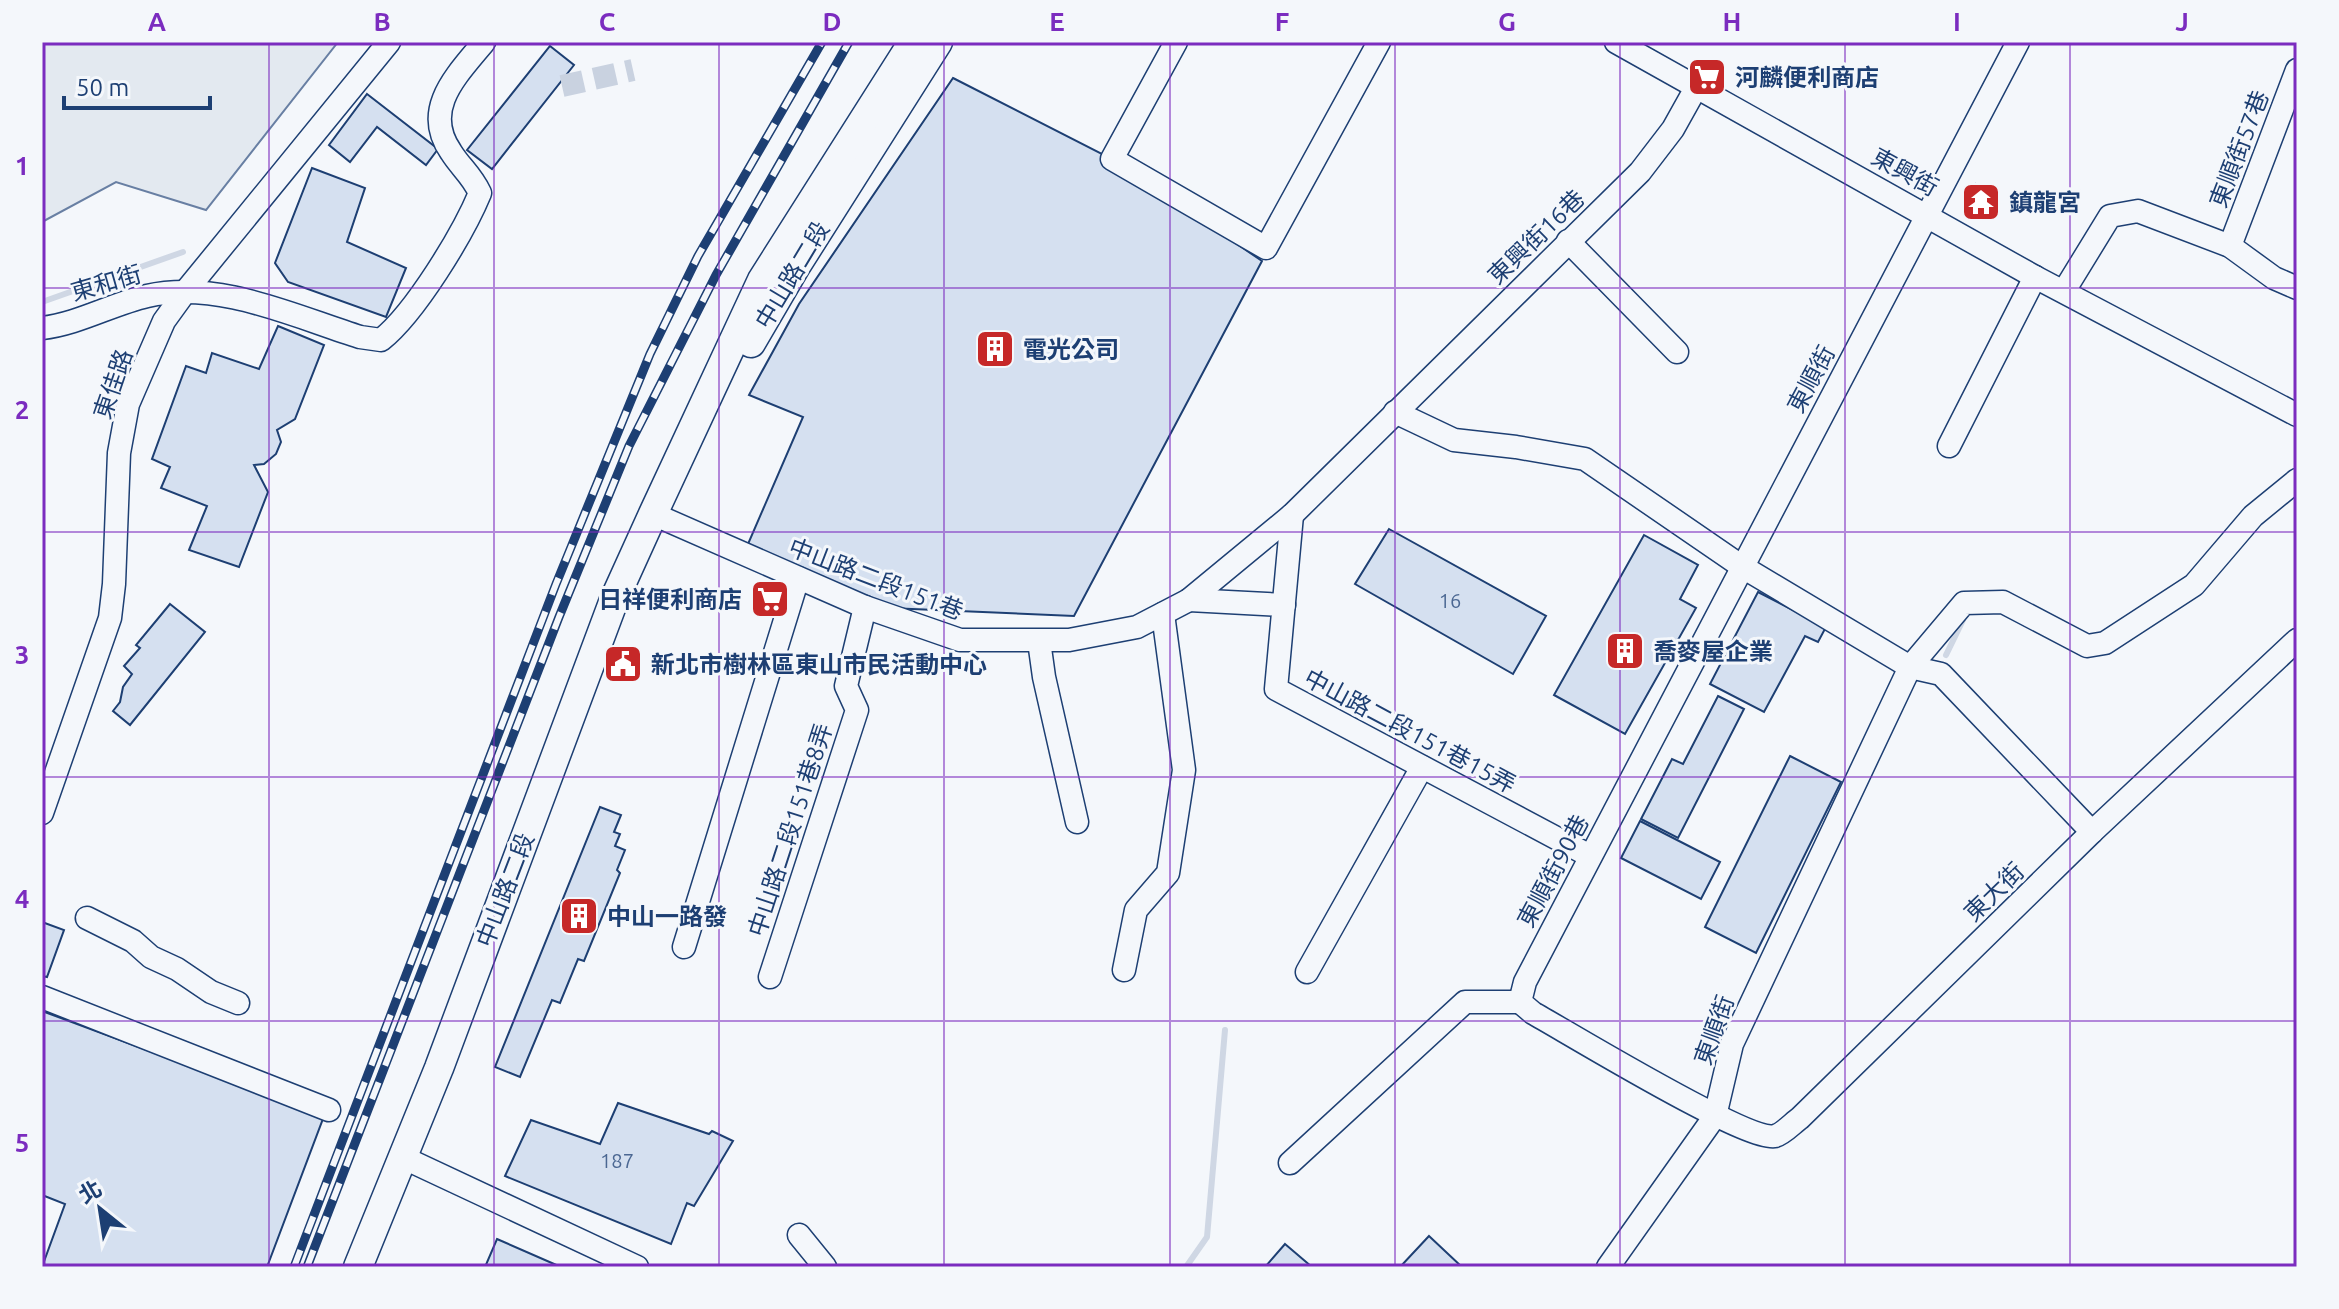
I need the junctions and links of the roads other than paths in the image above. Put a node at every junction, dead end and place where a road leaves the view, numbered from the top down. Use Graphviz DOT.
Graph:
graph roads {
  1 [pos="389,42"];
  2 [pos="484,42"];
  3 [pos="913,42"];
  4 [pos="938,42"];
  5 [pos="1176,42"];
  6 [pos="1379,42"];
  7 [pos="1616,42"];
  8 [pos="2016,43"];
  9 [pos="2297,70"];
  10 [pos="1697,86"];
  11 [pos="1928,215"];
  12 [pos="1568,241"];
  13 [pos="2230,246"];
  14 [pos="2035,277"];
  15 [pos="2297,288"];
  16 [pos="2064,291"];
  17 [pos="185,292"];
  18 [pos="42,328"];
  19 [pos="1677,352"];
  20 [pos="1395,412"];
  21 [pos="2297,415"];
  22 [pos="1949,446"];
  23 [pos="2297,480"];
  24 [pos="653,514"];
  25 [pos="1292,515"];
  26 [pos="1741,566"];
  27 [pos="798,578"];
  28 [pos="1189,600"];
  29 [pos="1284,605"];
  30 [pos="865,607"];
  31 [pos="1163,614"];
  32 [pos="2297,640"];
  33 [pos="1039,641"];
  34 [pos="1910,667"];
  35 [pos="1422,767"];
  36 [pos="42,813"];
  37 [pos="1077,822"];
  38 [pos="2092,832"];
  39 [pos="1590,856"];
  40 [pos="87,918"];
  41 [pos="684,947"];
  42 [pos="1124,970"];
  43 [pos="1307,972"];
  44 [pos="770,977"];
  45 [pos="42,997"];
  46 [pos="1520,1002"];
  47 [pos="238,1003"];
  48 [pos="329,1110"];
  49 [pos="1715,1116"];
  50 [pos="402,1157"];
  51 [pos="1290,1163"];
  52 [pos="799,1235"];
  53 [pos="358,1267"];
  54 [pos="637,1267"];
  55 [pos="825,1267"];
  56 [pos="1608,1267"];
  1 -- 17 [label="street, 東佳路"];
  2 -- 17 [label="street, 東和街"];
  3 -- 24 [label="main road, 中山路二段"];
  4 -- 24 [label="main road, 中山路二段"];
  5 -- 6 [label="street"];
  7 -- 10 [label="street, 東興街"];
  8 -- 11 [label="street, 東順街"];
  9 -- 13 [label="street, 東順街57巷"];
  10 -- 11 [label="street, 東興街"];
  10 -- 12 [label="street, 東興街16巷"];
  11 -- 14 [label="street, 東興街"];
  11 -- 26 [label="street, 東順街"];
  12 -- 19 [label="street"];
  12 -- 20 [label="street, 東興街16巷"];
  13 -- 15 [label="street"];
  13 -- 16 [label="street"];
  14 -- 16 [label="street, 東興街"];
  14 -- 22 [label="street"];
  16 -- 21 [label="street, 東興街"];
  17 -- 18 [label="street, 東和街"];
  17 -- 36 [label="street, 東佳路"];
  20 -- 25 [label="street, 東興街16巷"];
  20 -- 26 [label="street"];
  23 -- 34 [label="street, 東順街"];
  24 -- 27 [label="street, 中山路二段151巷"];
  24 -- 50 [label="main road, 中山路二段"];
  25 -- 28 [label="street, 中山路二段151巷"];
  25 -- 29 [label="street, 中山路二段151巷15弄"];
  26 -- 34 [label="street"];
  26 -- 39 [label="street, 東順街90巷"];
  27 -- 30 [label="street, 中山路二段151巷"];
  27 -- 41 [label="street"];
  28 -- 29 [label="street"];
  28 -- 31 [label="street, 中山路二段151巷"];
  29 -- 35 [label="street, 中山路二段151巷15弄"];
  30 -- 33 [label="street, 中山路二段151巷"];
  30 -- 44 [label="street, 中山路二段151巷8弄"];
  31 -- 33 [label="street, 中山路二段151巷"];
  31 -- 42 [label="street"];
  32 -- 38 [label="street, 東大街"];
  33 -- 37 [label="street"];
  34 -- 38 [label="street"];
  34 -- 49 [label="street, 東順街"];
  35 -- 39 [label="street, 中山路二段151巷15弄"];
  35 -- 43 [label="street"];
  38 -- 49 [label="street, 東大街"];
  39 -- 46 [label="street, 東順街90巷"];
  40 -- 47 [label="street"];
  45 -- 48 [label="street"];
  46 -- 49 [label="street"];
  46 -- 51 [label="street"];
  49 -- 56 [label="street, 東順街"];
  50 -- 53 [label="main road, 中山路二段"];
  50 -- 54 [label="street"];
  52 -- 55 [label="street"];
}
